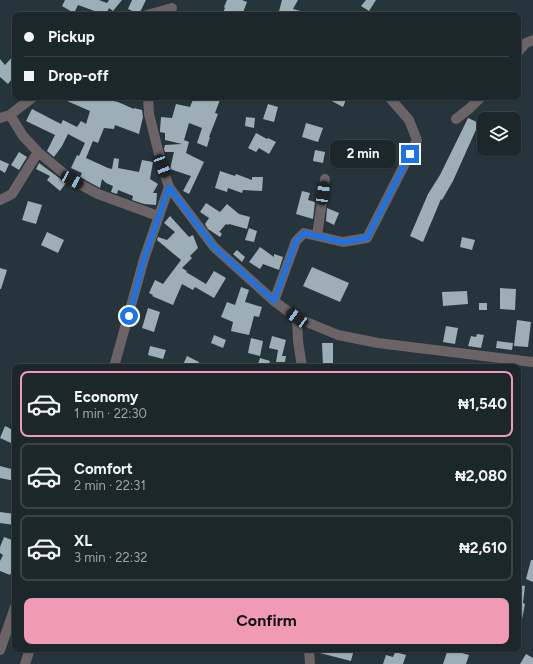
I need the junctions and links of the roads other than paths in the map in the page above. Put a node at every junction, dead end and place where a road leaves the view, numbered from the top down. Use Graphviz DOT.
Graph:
graph roads {
  1 [pos="173,8"];
  2 [pos="158,12"];
  3 [pos="533,40"];
  4 [pos="521,49"];
  5 [pos="29,100"];
  6 [pos="148,100"];
  7 [pos="392,100"];
  8 [pos="478,100"];
  9 [pos="5,116"];
  10 [pos="456,119"];
  11 [pos="38,152"];
  12 [pos="325,179"];
  13 [pos="169,187"];
  14 [pos="0,200"];
  15 [pos="158,216"];
  16 [pos="317,236"];
  17 [pos="274,301"];
  18 [pos="297,318"];
  19 [pos="533,362"];
  20 [pos="115,364"];
  21 [pos="302,364"];
  22 [pos="12,616"];
  23 [pos="0,650"];
  24 [pos="29,652"];
  25 [pos="309,652"];
  26 [pos="24,664"];
  27 [pos="310,664"];
  1 -- 2 [label="street"];
  3 -- 4 [label="street"];
  5 -- 9 [label="street"];
  6 -- 13 [label="street"];
  7 -- 16 [label="street"];
  8 -- 10 [label="street"];
  9 -- 11 [label="street"];
  11 -- 14 [label="street"];
  11 -- 15 [label="street"];
  12 -- 16 [label="street"];
  13 -- 15 [label="street"];
  13 -- 17 [label="street"];
  15 -- 20 [label="street"];
  16 -- 17 [label="street"];
  17 -- 18 [label="street"];
  18 -- 19 [label="street"];
  18 -- 21 [label="street"];
  22 -- 23 [label="street"];
  24 -- 26 [label="street"];
  25 -- 27 [label="street"];
}
